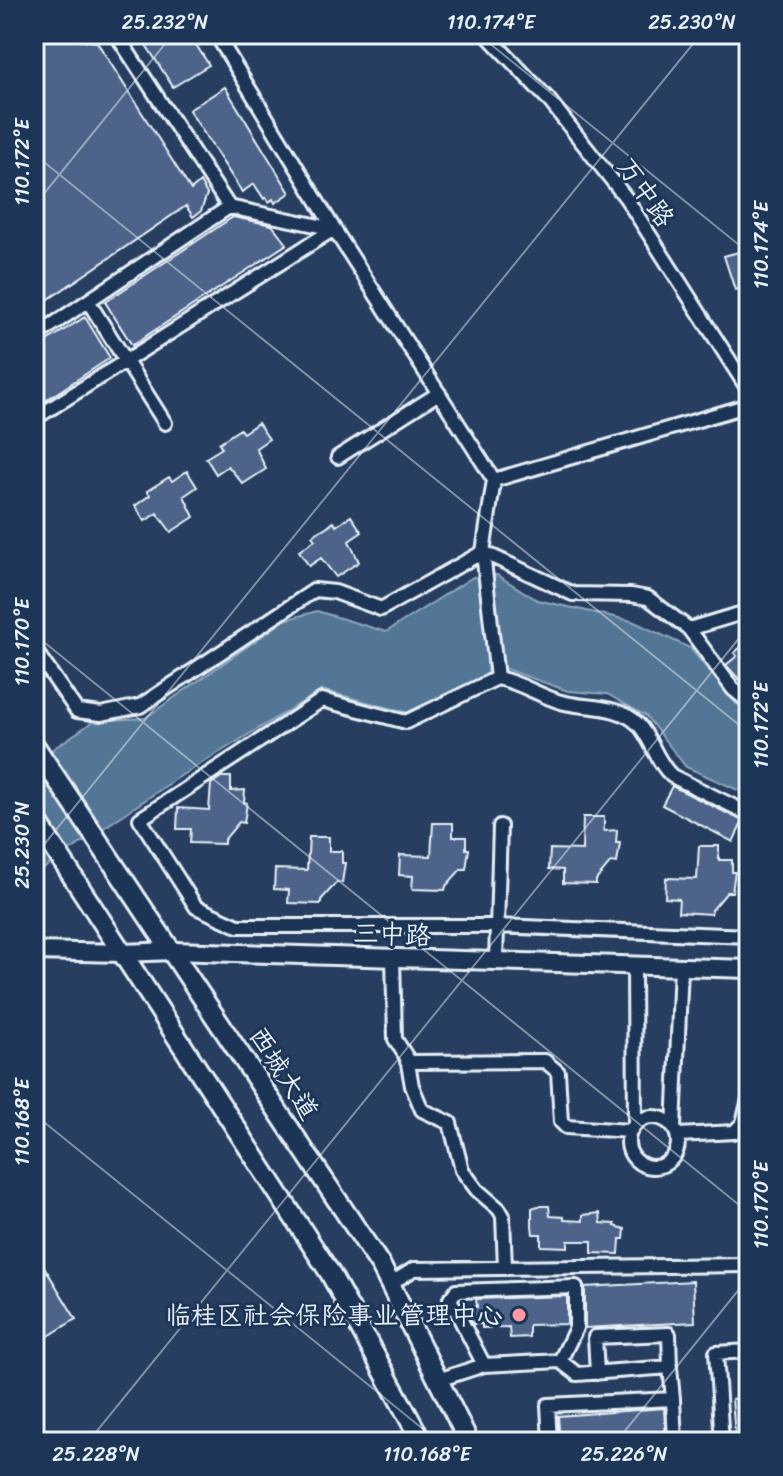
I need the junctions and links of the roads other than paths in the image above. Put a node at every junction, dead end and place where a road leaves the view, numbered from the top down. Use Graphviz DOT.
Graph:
graph roads {
  1 [pos="116,34"];
  2 [pos="216,34"];
  3 [pos="486,34"];
  4 [pos="229,207"];
  5 [pos="334,229"];
  6 [pos="88,301"];
  7 [pos="34,337"];
  8 [pos="125,361"];
  9 [pos="749,391"];
  10 [pos="439,393"];
  11 [pos="749,405"];
  12 [pos="34,419"];
  13 [pos="165,423"];
  14 [pos="338,457"];
  15 [pos="494,480"];
  16 [pos="483,552"];
  17 [pos="749,611"];
  18 [pos="689,629"];
  19 [pos="34,649"];
  20 [pos="497,678"];
  21 [pos="749,702"];
  22 [pos="34,745"];
  23 [pos="749,814"];
  24 [pos="34,817"];
  25 [pos="500,826"];
  26 [pos="496,926"];
  27 [pos="749,936"];
  28 [pos="34,951"];
  29 [pos="173,951"];
  30 [pos="123,953"];
  31 [pos="393,958"];
  32 [pos="496,961"];
  33 [pos="634,967"];
  34 [pos="681,967"];
  35 [pos="749,969"];
  36 [pos="407,1062"];
  37 [pos="749,1099"];
  38 [pos="632,1127"];
  39 [pos="677,1132"];
  40 [pos="749,1265"];
  41 [pos="505,1268"];
  42 [pos="390,1284"];
  43 [pos="749,1351"];
  44 [pos="560,1361"];
  45 [pos="484,1365"];
  46 [pos="670,1367"];
  47 [pos="597,1373"];
  48 [pos="438,1380"];
  49 [pos="673,1399"];
  50 [pos="422,1442"];
  51 [pos="469,1442"];
  52 [pos="550,1442"];
  53 [pos="675,1442"];
  54 [pos="722,1442"];
  1 -- 4 [label="street"];
  2 -- 5 [label="street"];
  3 -- 9 [label="street, 万中路"];
  4 -- 5 [label="street"];
  4 -- 6 [label="street"];
  5 -- 8 [label="street"];
  5 -- 10 [label="street"];
  6 -- 7 [label="street"];
  6 -- 8 [label="street"];
  8 -- 12 [label="street"];
  8 -- 13 [label="street"];
  10 -- 14 [label="street"];
  10 -- 15 [label="street"];
  11 -- 15 [label="street"];
  15 -- 16 [label="street"];
  16 -- 18 [label="street"];
  16 -- 19 [label="street"];
  16 -- 20 [label="street"];
  17 -- 18 [label="street"];
  18 -- 21 [label="street"];
  20 -- 23 [label="street"];
  20 -- 26 [label="street"];
  22 -- 29 [label="highway, 西城大道"];
  24 -- 30 [label="highway"];
  25 -- 26 [label="street"];
  26 -- 27 [label="street"];
  26 -- 32 [label="street"];
  28 -- 30 [label="main road, 三中路"];
  29 -- 30 [label="main road, 三中路"];
  29 -- 31 [label="main road, 三中路"];
  29 -- 42 [label="highway, 西城大道"];
  30 -- 50 [label="highway"];
  31 -- 32 [label="main road, 三中路"];
  31 -- 36 [label="street"];
  32 -- 33 [label="main road, 三中路"];
  33 -- 34 [label="main road, 三中路"];
  33 -- 38 [label="street"];
  34 -- 35 [label="main road, 三中路"];
  34 -- 39 [label="street"];
  36 -- 38 [label="street"];
  36 -- 41 [label="street"];
  37 -- 39 [label="street"];
  38 -- 39 [label="street"];
  38 -- 39 [label="street"];
  40 -- 41 [label="street"];
  41 -- 42 [label="street"];
  42 -- 48 [label="highway, 西城大道"];
  43 -- 54 [label="street"];
  44 -- 45 [label="street"];
  44 -- 45 [label="street"];
  44 -- 47 [label="street"];
  45 -- 48 [label="street"];
  46 -- 47 [label="street"];
  46 -- 47 [label="street"];
  46 -- 49 [label="street"];
  48 -- 51 [label="highway, 西城大道"];
  49 -- 52 [label="street"];
  49 -- 53 [label="street"];
}
